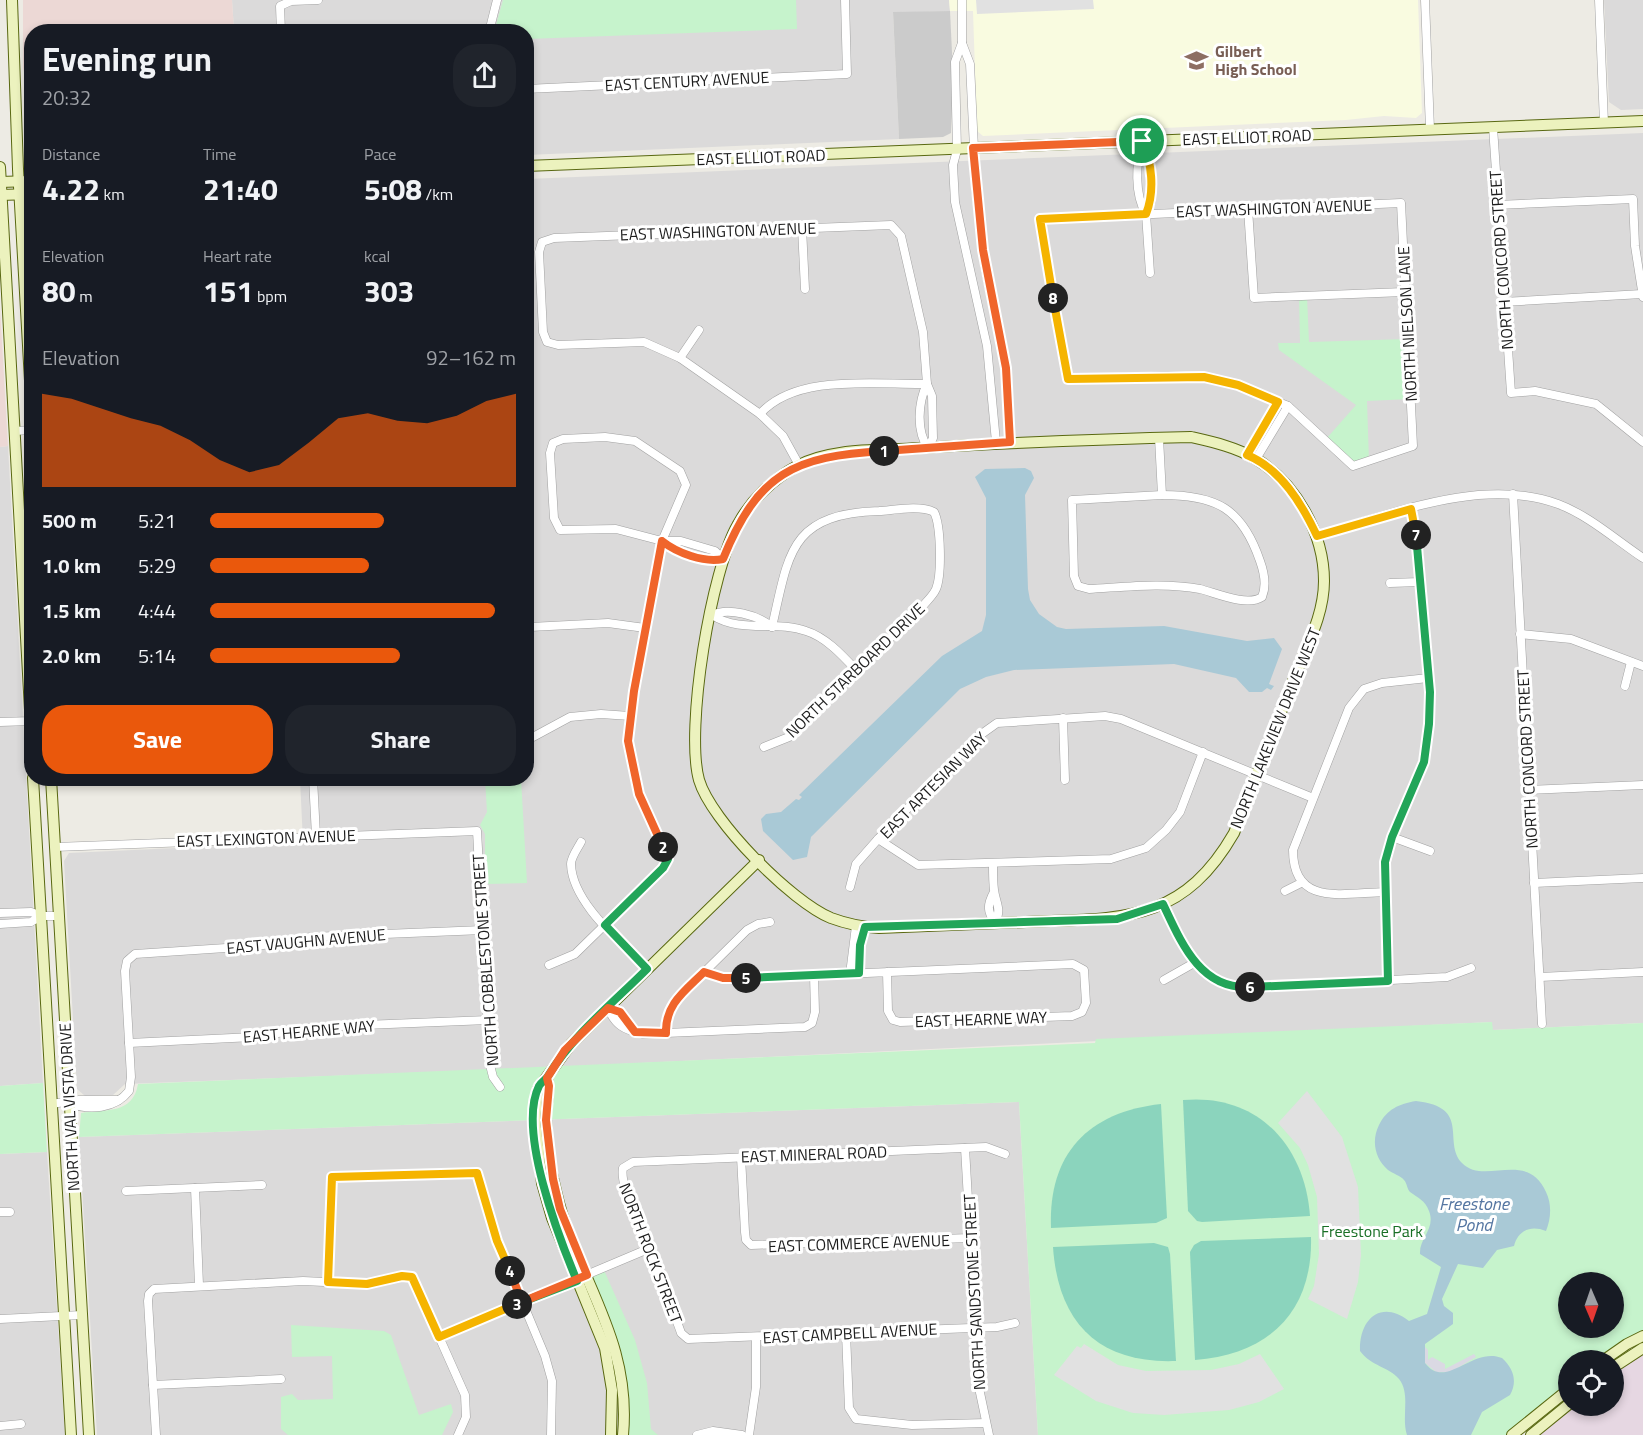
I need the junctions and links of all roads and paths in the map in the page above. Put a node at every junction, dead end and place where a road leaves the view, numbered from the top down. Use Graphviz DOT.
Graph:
graph roads {
  1 [pos="12,0"];
  2 [pos="318,0"];
  3 [pos="845,0"];
  4 [pos="962,0"];
  5 [pos="1425,0"];
  6 [pos="1599,0"];
  7 [pos="494,1"];
  8 [pos="281,24"];
  9 [pos="490,24"];
  10 [pos="962,43"];
  11 [pos="534,89"];
  12 [pos="1643,121"];
  13 [pos="1604,123"];
  14 [pos="1493,127"];
  15 [pos="1430,129"];
  16 [pos="1142,141"];
  17 [pos="973,148"];
  18 [pos="957,150"];
  19 [pos="0,166"];
  20 [pos="534,166"];
  21 [pos="24,185"];
  22 [pos="19,187"];
  23 [pos="1,188"];
  24 [pos="24,190"];
  25 [pos="1401,203"];
  26 [pos="1497,205"];
  27 [pos="1248,209"];
  28 [pos="1146,214"];
  29 [pos="802,228"];
  30 [pos="1150,273"];
  31 [pos="24,275"];
  32 [pos="805,289"];
  33 [pos="1404,292"];
  34 [pos="1642,295"];
  35 [pos="1503,302"];
  36 [pos="699,330"];
  37 [pos="680,358"];
  38 [pos="927,384"];
  39 [pos="1278,402"];
  40 [pos="1288,406"];
  41 [pos="760,414"];
  42 [pos="24,430"];
  43 [pos="14,431"];
  44 [pos="1159,438"];
  45 [pos="1002,442"];
  46 [pos="1643,442"];
  47 [pos="928,448"];
  48 [pos="1251,457"];
  49 [pos="799,465"];
  50 [pos="1513,494"];
  51 [pos="1162,495"];
  52 [pos="1411,509"];
  53 [pos="1317,536"];
  54 [pos="662,541"];
  55 [pos="24,556"];
  56 [pos="1643,558"];
  57 [pos="723,559"];
  58 [pos="1420,582"];
  59 [pos="1390,584"];
  60 [pos="712,615"];
  61 [pos="534,627"];
  62 [pos="772,627"];
  63 [pos="645,628"];
  64 [pos="1520,634"];
  65 [pos="1631,662"];
  66 [pos="1643,666"];
  67 [pos="856,671"];
  68 [pos="1428,678"];
  69 [pos="1625,686"];
  70 [pos="630,716"];
  71 [pos="1063,718"];
  72 [pos="24,721"];
  73 [pos="0,722"];
  74 [pos="534,736"];
  75 [pos="764,747"];
  76 [pos="1203,752"];
  77 [pos="1257,775"];
  78 [pos="1065,780"];
  79 [pos="1643,785"];
  80 [pos="33,786"];
  81 [pos="51,786"];
  82 [pos="313,786"];
  83 [pos="1528,790"];
  84 [pos="1313,798"];
  85 [pos="477,831"];
  86 [pos="316,836"];
  87 [pos="1392,837"];
  88 [pos="878,838"];
  89 [pos="581,842"];
  90 [pos="55,847"];
  91 [pos="1430,851"];
  92 [pos="759,860"];
  93 [pos="993,865"];
  94 [pos="1643,878"];
  95 [pos="1301,883"];
  96 [pos="1534,883"];
  97 [pos="850,887"];
  98 [pos="1286,891"];
  99 [pos="1385,892"];
  100 [pos="1163,904"];
  101 [pos="0,913"];
  102 [pos="41,916"];
  103 [pos="59,916"];
  104 [pos="770,922"];
  105 [pos="995,923"];
  106 [pos="0,924"];
  107 [pos="605,925"];
  108 [pos="860,926"];
  109 [pos="483,930"];
  110 [pos="1194,963"];
  111 [pos="549,965"];
  112 [pos="1471,968"];
  113 [pos="647,969"];
  114 [pos="704,972"];
  115 [pos="887,972"];
  116 [pos="1643,972"];
  117 [pos="854,974"];
  118 [pos="814,975"];
  119 [pos="1539,977"];
  120 [pos="1164,980"];
  121 [pos="1388,981"];
  122 [pos="608,1008"];
  123 [pos="488,1020"];
  124 [pos="1542,1024"];
  125 [pos="666,1033"];
  126 [pos="129,1042"];
  127 [pos="500,1087"];
  128 [pos="69,1103"];
  129 [pos="51,1104"];
  130 [pos="540,1120"];
  131 [pos="965,1148"];
  132 [pos="1005,1154"];
  133 [pos="741,1157"];
  134 [pos="623,1168"];
  135 [pos="262,1185"];
  136 [pos="195,1188"];
  137 [pos="126,1191"];
  138 [pos="0,1212"];
  139 [pos="10,1212"];
  140 [pos="970,1238"];
  141 [pos="648,1249"];
  142 [pos="587,1275"];
  143 [pos="577,1281"];
  144 [pos="328,1282"];
  145 [pos="200,1285"];
  146 [pos="522,1302"];
  147 [pos="82,1315"];
  148 [pos="64,1316"];
  149 [pos="0,1318"];
  150 [pos="1015,1323"];
  151 [pos="976,1328"];
  152 [pos="846,1333"];
  153 [pos="1643,1336"];
  154 [pos="439,1337"];
  155 [pos="756,1337"];
  156 [pos="685,1338"];
  157 [pos="1643,1348"];
  158 [pos="1618,1350"];
  159 [pos="1624,1360"];
  160 [pos="281,1379"];
  161 [pos="153,1385"];
  162 [pos="1558,1398"];
  163 [pos="1558,1413"];
  164 [pos="986,1423"];
  165 [pos="21,1424"];
  166 [pos="0,1426"];
  167 [pos="71,1435"];
  168 [pos="89,1435"];
  169 [pos="156,1435"];
  170 [pos="458,1435"];
  171 [pos="551,1435"];
  172 [pos="611,1435"];
  173 [pos="622,1435"];
  174 [pos="697,1435"];
  175 [pos="742,1435"];
  176 [pos="749,1435"];
  177 [pos="988,1435"];
  178 [pos="1512,1435"];
  179 [pos="1531,1435"];
  1 -- 22 [label="main road"];
  2 -- 8 [label="street"];
  3 -- 11 [label="street, EAST CENTURY AVENUE"];
  4 -- 10 [label="street"];
  5 -- 15 [label="street"];
  6 -- 13 [label="street"];
  7 -- 9 [label="street"];
  10 -- 17 [label="street"];
  10 -- 18 [label="street"];
  12 -- 13 [label="main road, EAST ELLIOT ROAD"];
  13 -- 14 [label="main road, EAST ELLIOT ROAD"];
  14 -- 15 [label="main road, EAST ELLIOT ROAD"];
  14 -- 26 [label="street, NORTH CONCORD STREET"];
  15 -- 16 [label="main road, EAST ELLIOT ROAD"];
  16 -- 17 [label="main road, EAST ELLIOT ROAD"];
  16 -- 28 [label="street"];
  17 -- 18 [label="main road, EAST ELLIOT ROAD"];
  17 -- 45 [label="street"];
  18 -- 20 [label="main road, EAST ELLIOT ROAD"];
  18 -- 45 [label="street"];
  19 -- 23 [label="main road"];
  21 -- 22 [label="main road"];
  22 -- 23 [label="main road"];
  22 -- 24 [label="main road"];
  22 -- 31 [label="main road"];
  23 -- 43 [label="main road"];
  25 -- 27 [label="street, EAST WASHINGTON AVENUE"];
  25 -- 33 [label="street, NORTH NIELSON LANE"];
  26 -- 34 [label="street"];
  26 -- 35 [label="street, NORTH CONCORD STREET"];
  27 -- 28 [label="street, EAST WASHINGTON AVENUE"];
  27 -- 33 [label="street"];
  28 -- 30 [label="street"];
  28 -- 39 [label="street, EAST WASHINGTON AVENUE"];
  29 -- 32 [label="street"];
  29 -- 37 [label="street, EAST WASHINGTON AVENUE"];
  29 -- 38 [label="street, EAST WASHINGTON AVENUE"];
  33 -- 40 [label="street, NORTH NIELSON LANE"];
  34 -- 35 [label="street"];
  35 -- 46 [label="street, NORTH CONCORD STREET"];
  36 -- 37 [label="street"];
  37 -- 41 [label="street"];
  38 -- 41 [label="street"];
  38 -- 47 [label="street"];
  38 -- 47 [label="street"];
  39 -- 40 [label="street"];
  39 -- 48 [label="street"];
  40 -- 48 [label="street"];
  41 -- 49 [label="street"];
  42 -- 43 [label="street"];
  43 -- 55 [label="main road"];
  44 -- 45 [label="main road, NORTH LAKEVIEW DRIVE WEST"];
  44 -- 48 [label="main road, NORTH LAKEVIEW DRIVE WEST"];
  44 -- 51 [label="street"];
  45 -- 47 [label="main road, NORTH LAKEVIEW DRIVE WEST"];
  47 -- 49 [label="main road, NORTH LAKEVIEW DRIVE WEST"];
  48 -- 53 [label="main road, NORTH LAKEVIEW DRIVE WEST"];
  49 -- 57 [label="main road, NORTH LAKEVIEW DRIVE WEST"];
  50 -- 52 [label="street"];
  50 -- 56 [label="street"];
  50 -- 64 [label="street, NORTH CONCORD STREET"];
  51 -- 51 [label="street"];
  52 -- 53 [label="street"];
  52 -- 58 [label="street"];
  53 -- 77 [label="main road, NORTH LAKEVIEW DRIVE WEST"];
  54 -- 54 [label="street"];
  54 -- 57 [label="street"];
  54 -- 63 [label="street"];
  57 -- 60 [label="main road, NORTH LAKEVIEW DRIVE WEST"];
  58 -- 59 [label="street"];
  58 -- 68 [label="street"];
  60 -- 62 [label="street"];
  60 -- 92 [label="main road, NORTH LAKEVIEW DRIVE WEST"];
  61 -- 63 [label="street"];
  62 -- 67 [label="street"];
  62 -- 67 [label="street, NORTH STARBOARD DRIVE"];
  63 -- 70 [label="street"];
  64 -- 65 [label="street"];
  64 -- 83 [label="street, NORTH CONCORD STREET"];
  65 -- 66 [label="street"];
  65 -- 69 [label="street"];
  67 -- 75 [label="street, NORTH STARBOARD DRIVE"];
  68 -- 84 [label="street"];
  68 -- 87 [label="street"];
  70 -- 74 [label="street"];
  70 -- 107 [label="street"];
  71 -- 76 [label="street, EAST ARTESIAN WAY"];
  71 -- 78 [label="street"];
  71 -- 88 [label="street, EAST ARTESIAN WAY"];
  72 -- 73 [label="street"];
  76 -- 77 [label="street, EAST ARTESIAN WAY"];
  76 -- 93 [label="street"];
  77 -- 84 [label="street, EAST ARTESIAN WAY"];
  77 -- 100 [label="main road, NORTH LAKEVIEW DRIVE WEST"];
  79 -- 83 [label="street"];
  80 -- 102 [label="main road, NORTH VAL VISTA DRIVE"];
  81 -- 90 [label="main road, NORTH VAL VISTA DRIVE"];
  82 -- 86 [label="street"];
  83 -- 96 [label="street, NORTH CONCORD STREET"];
  84 -- 95 [label="street"];
  85 -- 86 [label="street, EAST LEXINGTON AVENUE"];
  85 -- 109 [label="street, NORTH COBBLESTONE STREET"];
  86 -- 90 [label="street, EAST LEXINGTON AVENUE"];
  87 -- 91 [label="street"];
  87 -- 99 [label="street"];
  88 -- 93 [label="street"];
  88 -- 97 [label="street, EAST ARTESIAN WAY"];
  89 -- 107 [label="street"];
  90 -- 103 [label="main road, NORTH VAL VISTA DRIVE"];
  92 -- 108 [label="main road, NORTH LAKEVIEW DRIVE WEST"];
  92 -- 113 [label="main road"];
  93 -- 105 [label="street"];
  94 -- 96 [label="street"];
  95 -- 98 [label="street"];
  95 -- 99 [label="street"];
  96 -- 119 [label="street, NORTH CONCORD STREET"];
  99 -- 121 [label="street"];
  100 -- 105 [label="main road, NORTH LAKEVIEW DRIVE WEST"];
  100 -- 110 [label="street"];
  101 -- 102 [label="street"];
  102 -- 103 [label="street"];
  102 -- 106 [label="street"];
  102 -- 129 [label="main road, NORTH VAL VISTA DRIVE"];
  103 -- 128 [label="main road, NORTH VAL VISTA DRIVE"];
  104 -- 114 [label="street"];
  105 -- 108 [label="main road, NORTH LAKEVIEW DRIVE WEST"];
  107 -- 111 [label="street"];
  107 -- 113 [label="street"];
  108 -- 117 [label="street"];
  109 -- 123 [label="street, NORTH COBBLESTONE STREET"];
  109 -- 126 [label="street, EAST VAUGHN AVENUE"];
  110 -- 120 [label="street"];
  110 -- 121 [label="street"];
  112 -- 121 [label="street"];
  113 -- 122 [label="main road"];
  114 -- 118 [label="street"];
  114 -- 125 [label="street"];
  115 -- 115 [label="street, EAST HEARNE WAY"];
  115 -- 117 [label="street"];
  116 -- 119 [label="street"];
  117 -- 118 [label="street"];
  118 -- 125 [label="street"];
  119 -- 124 [label="street, NORTH CONCORD STREET"];
  122 -- 125 [label="street"];
  122 -- 130 [label="main road"];
  123 -- 126 [label="street, EAST HEARNE WAY"];
  123 -- 127 [label="street, NORTH COBBLESTONE STREET"];
  126 -- 128 [label="street"];
  128 -- 129 [label="street"];
  128 -- 147 [label="main road, NORTH VAL VISTA DRIVE"];
  129 -- 148 [label="main road, NORTH VAL VISTA DRIVE"];
  130 -- 142 [label="main road"];
  130 -- 143 [label="main road"];
  131 -- 132 [label="street, EAST MINERAL ROAD"];
  131 -- 133 [label="street, EAST MINERAL ROAD"];
  131 -- 140 [label="street, NORTH SANDSTONE STREET"];
  133 -- 134 [label="street, EAST MINERAL ROAD"];
  133 -- 140 [label="street, EAST COMMERCE AVENUE"];
  134 -- 141 [label="street, NORTH ROCK STREET"];
  135 -- 136 [label="street"];
  136 -- 137 [label="street"];
  136 -- 145 [label="street"];
  138 -- 139 [label="street"];
  140 -- 151 [label="street, NORTH SANDSTONE STREET"];
  141 -- 142 [label="street"];
  141 -- 156 [label="street, NORTH ROCK STREET"];
  142 -- 143 [label="street"];
  142 -- 173 [label="main road"];
  143 -- 146 [label="street"];
  143 -- 172 [label="main road"];
  144 -- 145 [label="street"];
  144 -- 146 [label="street"];
  144 -- 154 [label="street"];
  145 -- 161 [label="street"];
  146 -- 154 [label="street"];
  146 -- 171 [label="street"];
  147 -- 148 [label="street"];
  147 -- 168 [label="main road, NORTH VAL VISTA DRIVE"];
  148 -- 149 [label="street"];
  148 -- 167 [label="main road, NORTH VAL VISTA DRIVE"];
  150 -- 151 [label="street, EAST CAMPBELL AVENUE"];
  151 -- 152 [label="street, EAST CAMPBELL AVENUE"];
  151 -- 164 [label="street, NORTH SANDSTONE STREET"];
  152 -- 155 [label="street, EAST CAMPBELL AVENUE"];
  152 -- 164 [label="street"];
  153 -- 158 [label="main road"];
  154 -- 170 [label="street"];
  155 -- 156 [label="street, EAST CAMPBELL AVENUE"];
  155 -- 176 [label="street"];
  157 -- 159 [label="main road"];
  160 -- 161 [label="street"];
  161 -- 169 [label="street"];
  162 -- 178 [label="main road"];
  163 -- 179 [label="main road"];
  164 -- 177 [label="street, NORTH SANDSTONE STREET"];
  165 -- 166 [label="street"];
  174 -- 175 [label="street"];
}
